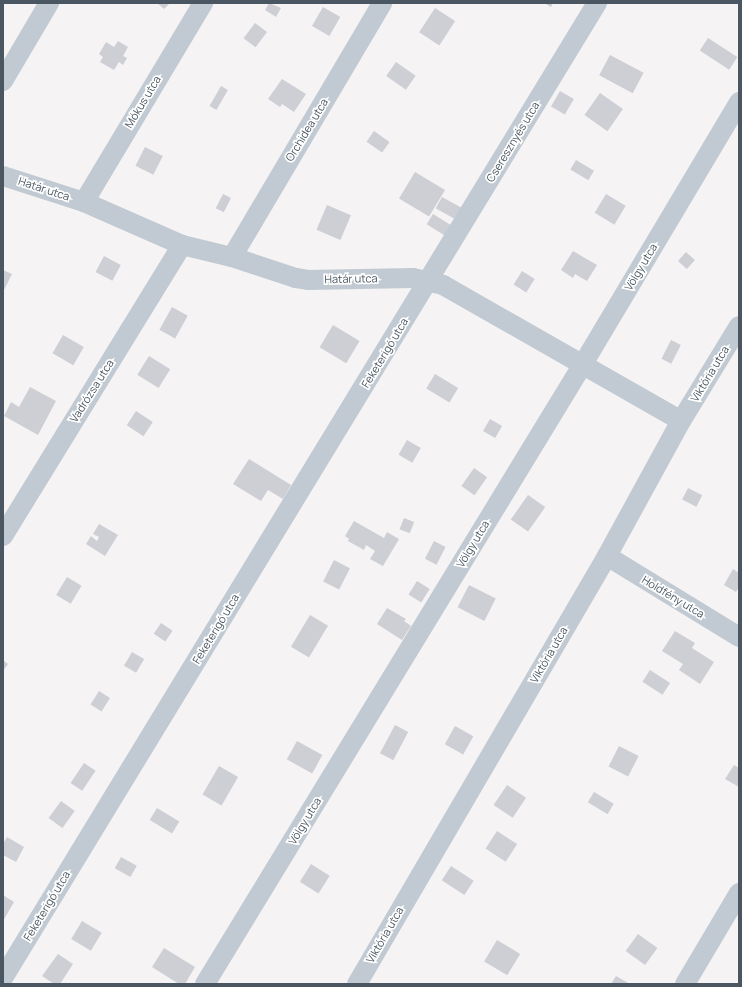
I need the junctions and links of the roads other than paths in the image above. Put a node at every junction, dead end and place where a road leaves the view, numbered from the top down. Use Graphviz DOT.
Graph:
graph roads {
  1 [pos="49,3"];
  2 [pos="203,3"];
  3 [pos="382,3"];
  4 [pos="597,3"];
  5 [pos="3,82"];
  6 [pos="739,102"];
  7 [pos="3,176"];
  8 [pos="84,202"];
  9 [pos="182,245"];
  10 [pos="232,257"];
  11 [pos="428,281"];
  12 [pos="739,326"];
  13 [pos="583,364"];
  14 [pos="681,422"];
  15 [pos="3,536"];
  16 [pos="607,556"];
  17 [pos="739,637"];
  18 [pos="739,894"];
  19 [pos="3,978"];
  20 [pos="206,984"];
  21 [pos="357,984"];
  22 [pos="685,984"];
  1 -- 5 [label="street"];
  2 -- 8 [label="street, Mókus utca"];
  3 -- 10 [label="street, Orchidea utca"];
  4 -- 11 [label="street, Cseresznyés utca"];
  6 -- 13 [label="street, Völgy utca"];
  7 -- 8 [label="street, Határ utca"];
  8 -- 9 [label="street, Határ utca"];
  9 -- 10 [label="street, Határ utca"];
  9 -- 15 [label="street, Vadrózsa utca"];
  10 -- 11 [label="street, Határ utca"];
  11 -- 13 [label="street, Határ utca"];
  11 -- 19 [label="street, Feketerigó utca"];
  12 -- 14 [label="street, Viktória utca"];
  13 -- 14 [label="street, Határ utca"];
  13 -- 20 [label="street, Völgy utca"];
  14 -- 16 [label="street, Viktória utca"];
  16 -- 17 [label="street, Holdfény utca"];
  16 -- 21 [label="street, Viktória utca"];
  18 -- 22 [label="street"];
}
